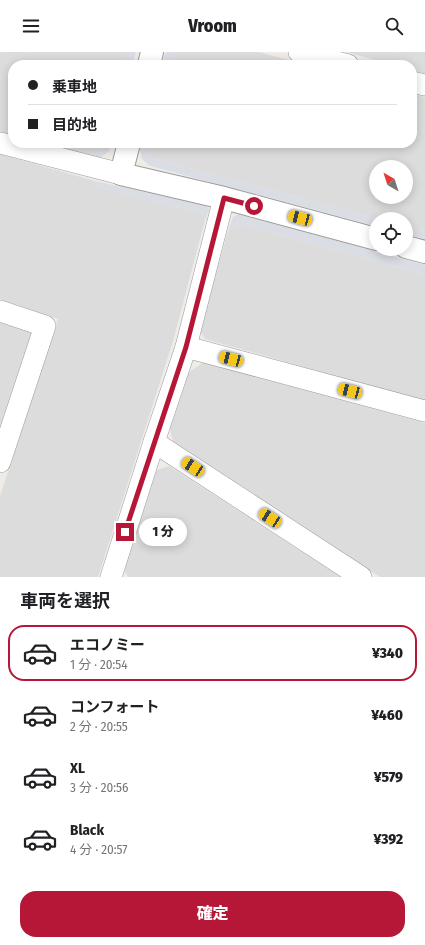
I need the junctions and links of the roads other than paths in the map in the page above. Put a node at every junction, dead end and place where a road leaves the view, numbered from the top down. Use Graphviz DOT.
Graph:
graph roads {
  1 [pos="311,54"];
  2 [pos="331,60"];
  3 [pos="23,148"];
  4 [pos="127,148"];
  5 [pos="121,174"];
  6 [pos="224,198"];
  7 [pos="369,237"];
  8 [pos="413,249"];
  9 [pos="425,252"];
  10 [pos="0,311"];
  11 [pos="186,347"];
  12 [pos="425,411"];
  13 [pos="154,442"];
  14 [pos="0,462"];
  15 [pos="111,577"];
  16 [pos="361,577"];
  1 -- 2 [label="street"];
  3 -- 5 [label="street"];
  4 -- 5 [label="street"];
  5 -- 6 [label="street"];
  6 -- 7 [label="street"];
  6 -- 11 [label="street"];
  8 -- 9 [label="street"];
  10 -- 14 [label="street"];
  11 -- 12 [label="street"];
  11 -- 13 [label="street"];
  13 -- 15 [label="street"];
  13 -- 16 [label="street"];
}
